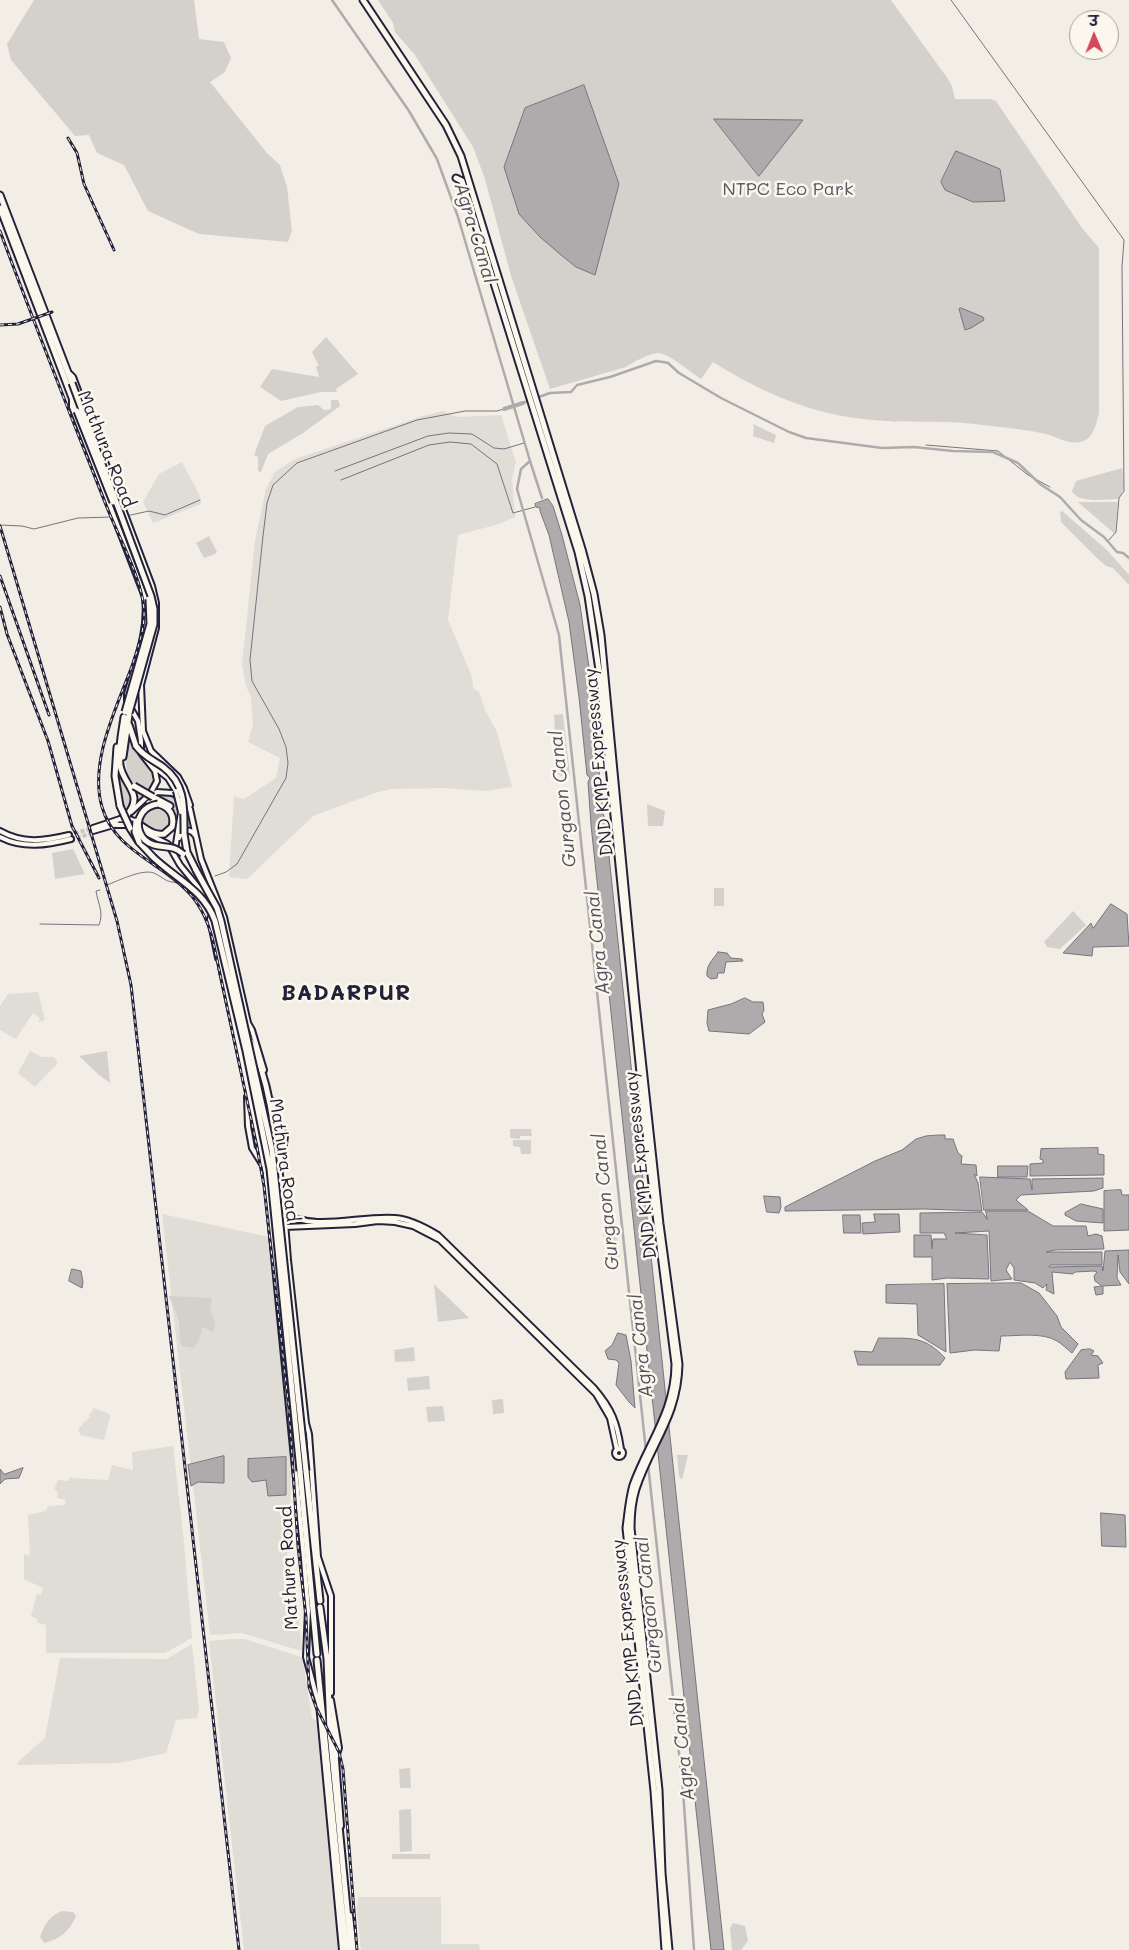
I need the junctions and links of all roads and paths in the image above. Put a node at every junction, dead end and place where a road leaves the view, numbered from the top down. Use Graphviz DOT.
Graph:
graph roads {
  1 [pos="363,0"];
  2 [pos="456,178"];
  3 [pos="0,195"];
  4 [pos="0,208"];
  5 [pos="67,370"];
  6 [pos="526,378"];
  7 [pos="74,410"];
  8 [pos="130,531"];
  9 [pos="122,533"];
  10 [pos="141,559"];
  11 [pos="132,561"];
  12 [pos="593,606"];
  13 [pos="601,610"];
  14 [pos="602,621"];
  15 [pos="596,628"];
  16 [pos="130,682"];
  17 [pos="141,684"];
  18 [pos="142,704"];
  19 [pos="130,707"];
  20 [pos="126,716"];
  21 [pos="145,760"];
  22 [pos="148,797"];
  23 [pos="168,804"];
  24 [pos="191,812"];
  25 [pos="127,815"];
  26 [pos="121,819"];
  27 [pos="114,824"];
  28 [pos="108,825"];
  29 [pos="0,831"];
  30 [pos="154,836"];
  31 [pos="196,836"];
  32 [pos="0,837"];
  33 [pos="139,842"];
  34 [pos="176,847"];
  35 [pos="175,857"];
  36 [pos="204,869"];
  37 [pos="191,877"];
  38 [pos="202,887"];
  39 [pos="224,917"];
  40 [pos="210,922"];
  41 [pos="218,935"];
  42 [pos="628,945"];
  43 [pos="246,1034"];
  44 [pos="262,1151"];
  45 [pos="267,1176"];
  46 [pos="275,1196"];
  47 [pos="282,1197"];
  48 [pos="269,1198"];
  49 [pos="284,1213"];
  50 [pos="285,1227"];
  51 [pos="286,1235"];
  52 [pos="273,1238"];
  53 [pos="666,1276"];
  54 [pos="563,1360"];
  55 [pos="293,1440"];
  56 [pos="309,1440"];
  57 [pos="619,1450"];
  58 [pos="310,1459"];
  59 [pos="295,1460"];
  60 [pos="321,1706"];
  61 [pos="329,1716"];
  62 [pos="336,1757"];
  63 [pos="338,1784"];
  64 [pos="657,1791"];
  65 [pos="337,1800"];
  66 [pos="348,1949"];
  67 [pos="664,1950"];
  68 [pos="669,1950"];
  1 -- 6 [label="highway"];
  2 -- 6 [label="highway"];
  3 -- 5 [label="highway, Mathura Road"];
  4 -- 7 [label="highway, Mathura Road"];
  5 -- 8 [label="main road, Mathura Road"];
  5 -- 20 [label="highway, Mathura Road, bridge"];
  6 -- 12 [label="highway, DND KMP Expressway"];
  7 -- 9 [label="main road, Mathura Road"];
  7 -- 20 [label="highway, Mathura Road, bridge"];
  8 -- 9 [label="main road"];
  8 -- 10 [label="main road, Mathura Road"];
  9 -- 11 [label="main road, Mathura Road"];
  10 -- 11 [label="main road"];
  10 -- 17 [label="main road, Mathura Road"];
  11 -- 16 [label="main road, Mathura Road"];
  12 -- 13 [label="highway"];
  12 -- 15 [label="highway, DND KMP Expressway"];
  12 -- 15 [label="highway"];
  14 -- 15 [label="highway"];
  15 -- 42 [label="highway, DND KMP Expressway"];
  16 -- 17 [label="main road"];
  16 -- 19 [label="main road, Mathura Road"];
  17 -- 18 [label="main road, Mathura Road"];
  18 -- 19 [label="main road"];
  18 -- 24 [label="main road, Mathura Road"];
  19 -- 21 [label="main road, Mathura Road"];
  20 -- 23 [label="highway, bridge"];
  20 -- 25 [label="highway"];
  20 -- 33 [label="highway, Mathura Road, bridge"];
  20 -- 38 [label="highway, Mathura Road, bridge"];
  21 -- 22 [label="main road, Mathura Road"];
  21 -- 34 [label="main road, bridge"];
  22 -- 24 [label="main road"];
  22 -- 25 [label="main road"];
  23 -- 30 [label="highway"];
  23 -- 33 [label="highway, bridge"];
  24 -- 31 [label="main road, Mathura Road"];
  25 -- 26 [label="main road"];
  26 -- 27 [label="main road"];
  26 -- 30 [label="highway"];
  27 -- 28 [label="main road"];
  27 -- 30 [label="main road"];
  28 -- 28 [label="main road"];
  29 -- 32 [label="main road"];
  30 -- 35 [label="main road"];
  30 -- 38 [label="highway, bridge"];
  31 -- 34 [label="main road"];
  31 -- 36 [label="main road, Mathura Road"];
  33 -- 41 [label="highway, Mathura Road, bridge"];
  34 -- 35 [label="main road"];
  35 -- 37 [label="main road"];
  36 -- 37 [label="main road"];
  36 -- 39 [label="main road, Mathura Road"];
  37 -- 38 [label="main road"];
  38 -- 40 [label="main road, Mathura Road"];
  38 -- 43 [label="highway, Mathura Road, bridge"];
  39 -- 40 [label="main road"];
  39 -- 47 [label="main road, Mathura Road"];
  40 -- 45 [label="main road, Mathura Road"];
  41 -- 44 [label="highway, bridge"];
  41 -- 60 [label="highway, Mathura Road, bridge"];
  42 -- 53 [label="highway, DND KMP Expressway"];
  42 -- 53 [label="highway, DND KMP Expressway"];
  43 -- 47 [label="highway, bridge"];
  43 -- 61 [label="highway, Mathura Road, bridge"];
  44 -- 45 [label="highway"];
  44 -- 46 [label="main road"];
  45 -- 48 [label="main road, Mathura Road"];
  46 -- 47 [label="main road"];
  46 -- 48 [label="main road"];
  47 -- 49 [label="main road, Mathura Road"];
  48 -- 52 [label="main road, Mathura Road"];
  49 -- 50 [label="main road, Mathura Road"];
  49 -- 54 [label="main road"];
  50 -- 51 [label="main road, Mathura Road"];
  50 -- 54 [label="main road"];
  51 -- 52 [label="main road"];
  51 -- 56 [label="main road, Mathura Road"];
  52 -- 55 [label="main road, Mathura Road"];
  53 -- 64 [label="highway, DND KMP Expressway"];
  54 -- 57 [label="main road"];
  55 -- 56 [label="main road"];
  55 -- 59 [label="main road, Mathura Road"];
  56 -- 58 [label="main road, Mathura Road"];
  58 -- 59 [label="main road"];
  58 -- 62 [label="main road, Mathura Road"];
  59 -- 60 [label="main road, Mathura Road"];
  60 -- 66 [label="main road"];
  60 -- 66 [label="highway, Mathura Road"];
  61 -- 62 [label="main road"];
  61 -- 65 [label="highway, Mathura Road"];
  62 -- 63 [label="main road"];
  63 -- 65 [label="highway"];
  63 -- 66 [label="main road"];
  64 -- 67 [label="highway, DND KMP Expressway"];
  64 -- 68 [label="highway, DND KMP Expressway"];
  65 -- 66 [label="highway, Mathura Road"];
}
